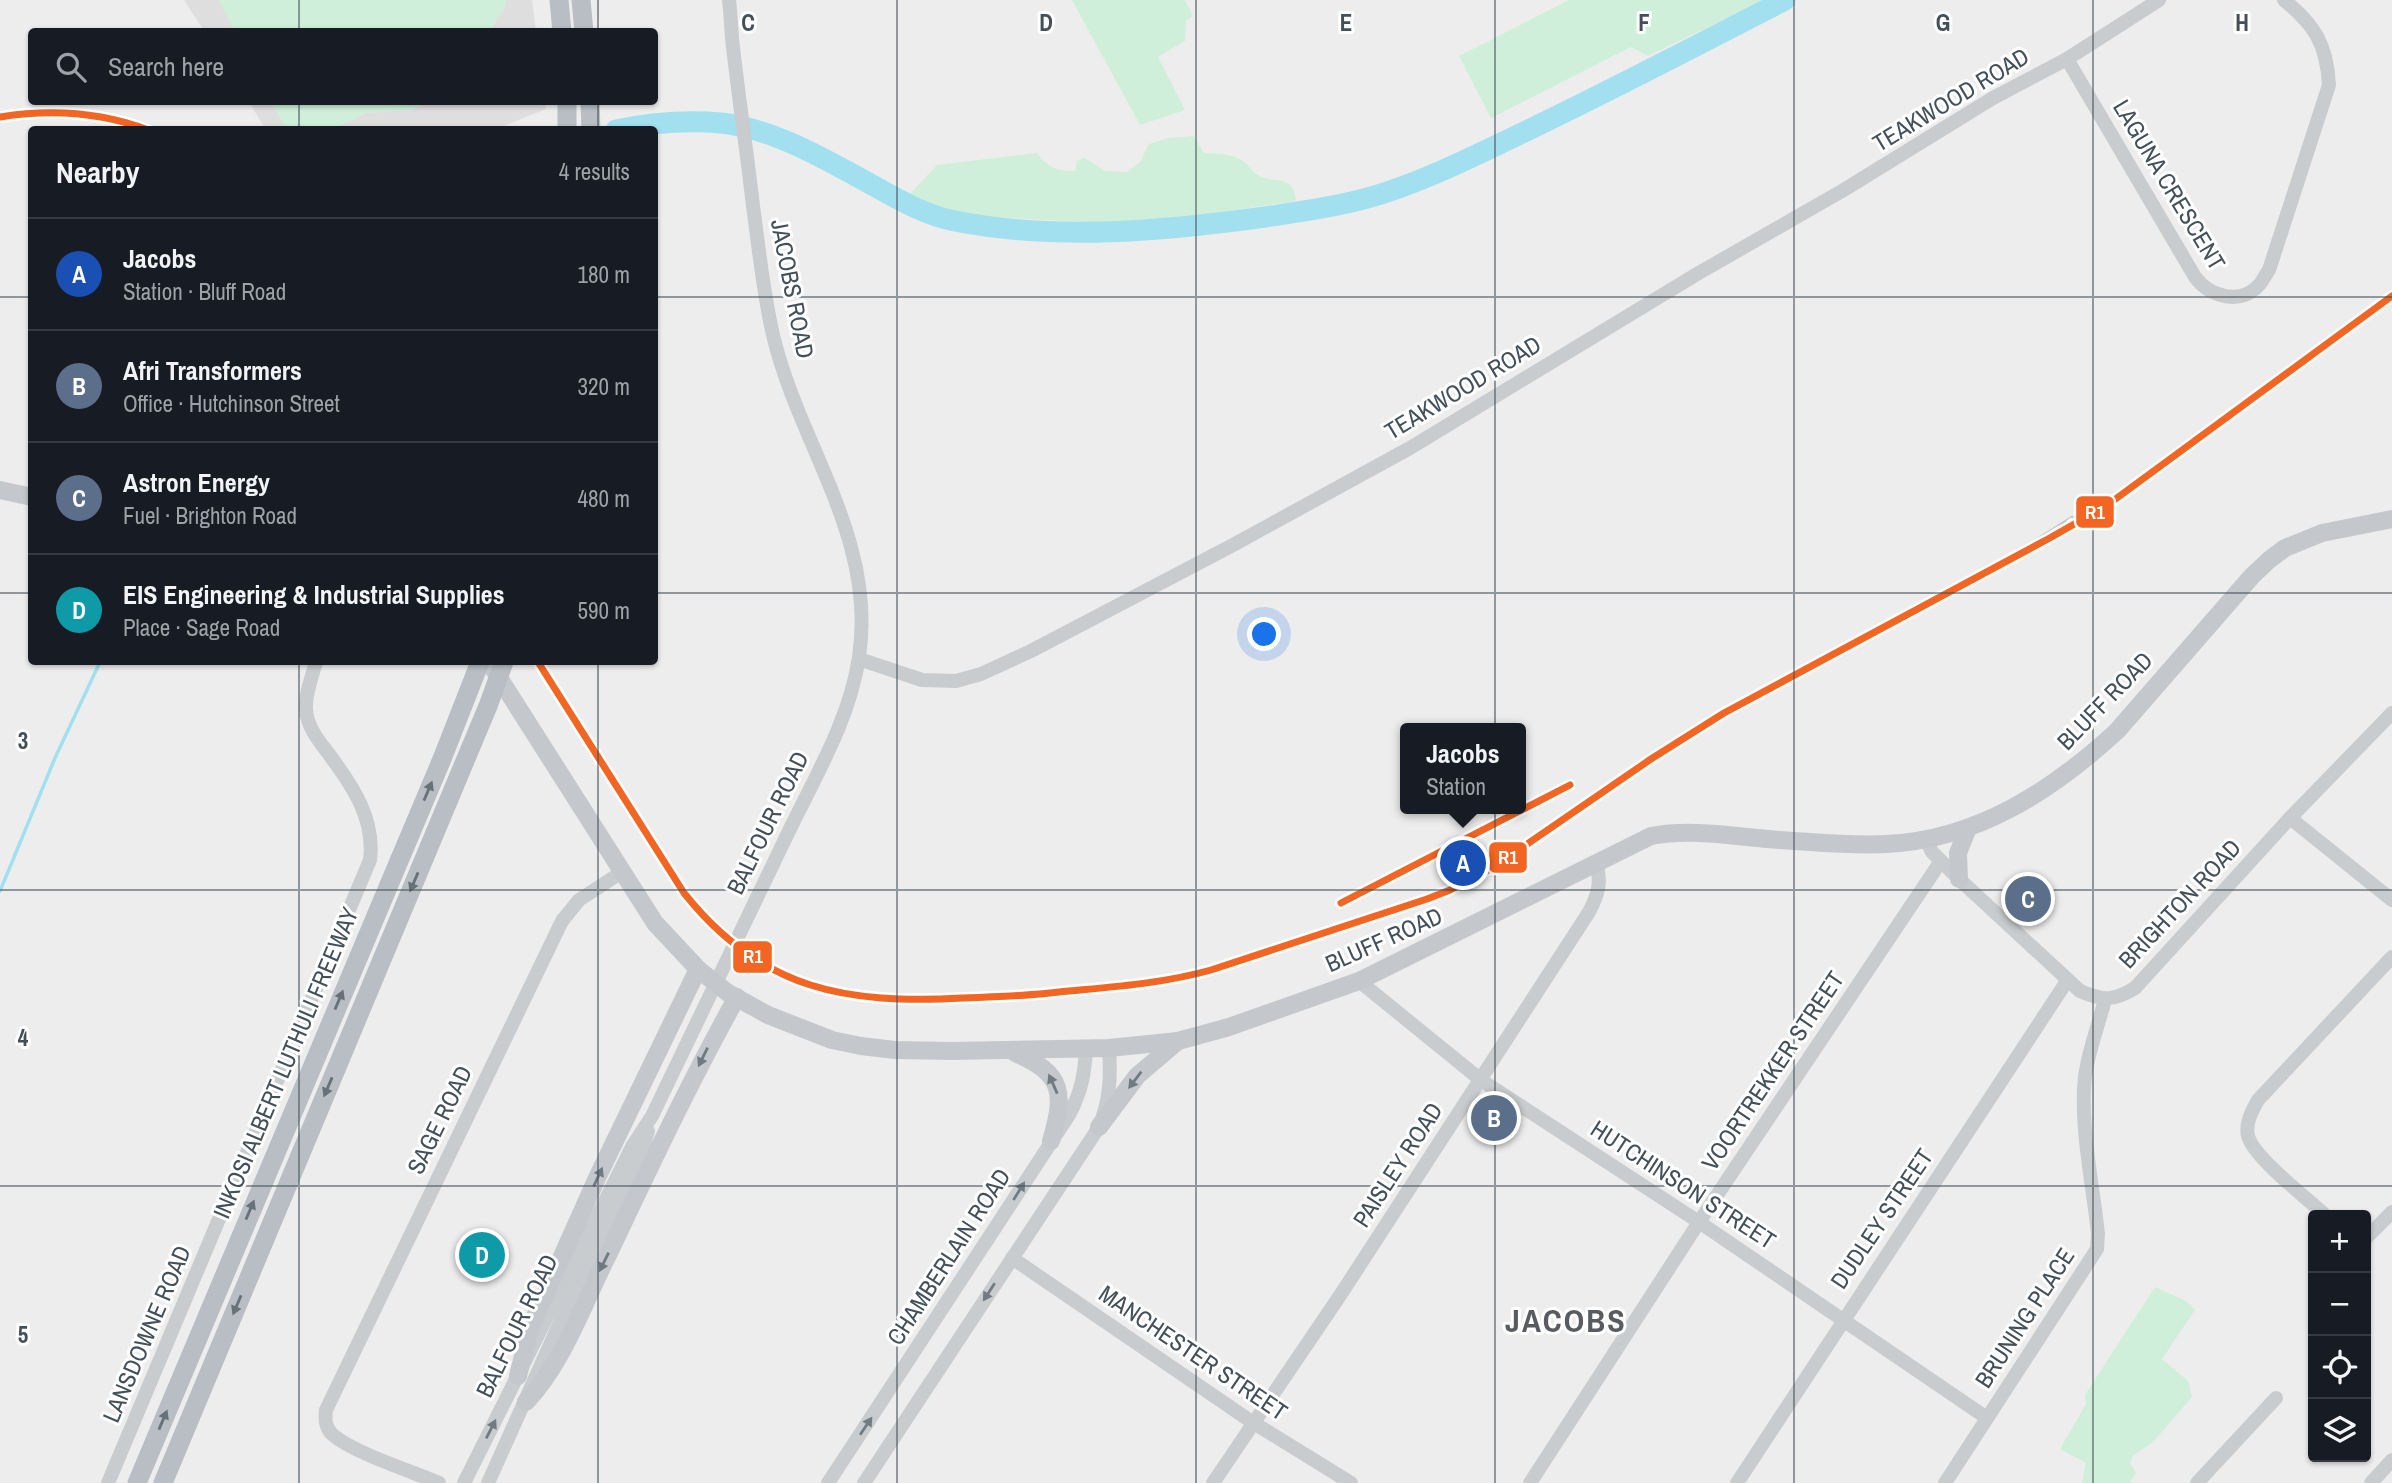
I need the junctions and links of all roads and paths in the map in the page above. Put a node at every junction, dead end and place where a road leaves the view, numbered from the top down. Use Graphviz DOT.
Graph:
graph roads {
  1 [pos="558,0"];
  2 [pos="581,0"];
  3 [pos="729,0"];
  4 [pos="2159,0"];
  5 [pos="2284,0"];
  6 [pos="562,28"];
  7 [pos="584,28"];
  8 [pos="2067,59"];
  9 [pos="566,105"];
  10 [pos="590,105"];
  11 [pos="567,126"];
  12 [pos="591,126"];
  13 [pos="0,490"];
  14 [pos="28,496"];
  15 [pos="2392,519"];
  16 [pos="859,659"];
  17 [pos="315,665"];
  18 [pos="479,665"];
  19 [pos="491,665"];
  20 [pos="504,665"];
  21 [pos="2392,713"];
  22 [pos="2290,818"];
  23 [pos="1968,828"];
  24 [pos="1926,839"];
  25 [pos="1941,861"];
  26 [pos="1596,863"];
  27 [pos="622,872"];
  28 [pos="1959,879"];
  29 [pos="2392,900"];
  30 [pos="2392,957"];
  31 [pos="698,969"];
  32 [pos="1359,981"];
  33 [pos="2067,981"];
  34 [pos="737,998"];
  35 [pos="2105,999"];
  36 [pos="1178,1041"];
  37 [pos="1086,1048"];
  38 [pos="1110,1048"];
  39 [pos="1007,1050"];
  40 [pos="1481,1080"];
  41 [pos="654,1112"];
  42 [pos="1100,1127"];
  43 [pos="1051,1141"];
  44 [pos="2320,1210"];
  45 [pos="2392,1212"];
  46 [pos="1699,1222"];
  47 [pos="2371,1233"];
  48 [pos="1012,1258"];
  49 [pos="1843,1318"];
  50 [pos="518,1376"];
  51 [pos="202,1386"];
  52 [pos="2276,1398"];
  53 [pos="526,1402"];
  54 [pos="1987,1418"];
  55 [pos="1252,1422"];
  56 [pos="506,1442"];
  57 [pos="2392,1461"];
  58 [pos="108,1483"];
  59 [pos="137,1483"];
  60 [pos="163,1483"];
  61 [pos="174,1483"];
  62 [pos="439,1483"];
  63 [pos="464,1483"];
  64 [pos="488,1483"];
  65 [pos="500,1483"];
  66 [pos="828,1483"];
  67 [pos="864,1483"];
  68 [pos="1213,1483"];
  69 [pos="1351,1483"];
  70 [pos="1530,1483"];
  71 [pos="1737,1483"];
  72 [pos="1945,1483"];
  73 [pos="2197,1483"];
  74 [pos="2371,1483"];
  1 -- 6 [label="highway"];
  2 -- 7 [label="highway"];
  3 -- 16 [label="street, JACOBS ROAD"];
  4 -- 8 [label="street"];
  5 -- 8 [label="street, LAGUNA CRESCENT"];
  8 -- 16 [label="street, TEAKWOOD ROAD"];
  9 -- 11 [label="highway"];
  10 -- 12 [label="highway"];
  13 -- 14 [label="main road"];
  15 -- 23 [label="main road, BLUFF ROAD"];
  16 -- 41 [label="street, BALFOUR ROAD"];
  17 -- 58 [label="street, LANSDOWNE ROAD"];
  59 -- 18 [label="highway, INKOSI ALBERT LUTHULI FREEWAY, one-way"];
  19 -- 27 [label="main road, BLUFF ROAD"];
  20 -- 51 [label="highway, INKOSI ALBERT LUTHULI FREEWAY, one-way"];
  21 -- 22 [label="street, BRIGHTON ROAD"];
  22 -- 29 [label="street"];
  22 -- 35 [label="street, BRIGHTON ROAD"];
  23 -- 24 [label="main road, BLUFF ROAD"];
  23 -- 28 [label="main road"];
  24 -- 25 [label="street"];
  24 -- 26 [label="main road, BLUFF ROAD"];
  25 -- 28 [label="street"];
  25 -- 46 [label="street, VOORTREKKER STREET"];
  26 -- 32 [label="main road, BLUFF ROAD"];
  26 -- 40 [label="street, PAISLEY ROAD"];
  27 -- 31 [label="main road, BLUFF ROAD"];
  27 -- 62 [label="street, SAGE ROAD"];
  28 -- 33 [label="street"];
  30 -- 44 [label="street"];
  31 -- 34 [label="main road, BLUFF ROAD"];
  50 -- 31 [label="main road, one-way"];
  32 -- 36 [label="main road, BLUFF ROAD"];
  32 -- 40 [label="street, HUTCHINSON STREET"];
  33 -- 35 [label="street"];
  33 -- 49 [label="street, DUDLEY STREET"];
  34 -- 39 [label="main road, BLUFF ROAD"];
  34 -- 53 [label="main road, one-way"];
  35 -- 54 [label="street, BRUNING PLACE"];
  36 -- 38 [label="main road, BLUFF ROAD"];
  36 -- 42 [label="main road, one-way"];
  37 -- 38 [label="main road, BLUFF ROAD"];
  37 -- 39 [label="main road, BLUFF ROAD"];
  37 -- 43 [label="street, CHAMBERLAIN ROAD"];
  38 -- 42 [label="street"];
  43 -- 39 [label="main road, one-way"];
  40 -- 46 [label="street, HUTCHINSON STREET"];
  40 -- 55 [label="street, PAISLEY ROAD"];
  41 -- 50 [label="street, BALFOUR ROAD"];
  41 -- 53 [label="street, BALFOUR ROAD"];
  42 -- 48 [label="street"];
  66 -- 43 [label="street, CHAMBERLAIN ROAD, one-way"];
  45 -- 47 [label="street"];
  46 -- 49 [label="street, HUTCHINSON STREET"];
  46 -- 70 [label="street, VOORTREKKER STREET"];
  48 -- 55 [label="street, MANCHESTER STREET"];
  48 -- 67 [label="street, one-way"];
  49 -- 54 [label="street, HUTCHINSON STREET"];
  49 -- 71 [label="street, DUDLEY STREET"];
  63 -- 50 [label="street, BALFOUR ROAD, one-way"];
  51 -- 60 [label="highway, INKOSI ALBERT LUTHULI FREEWAY"];
  51 -- 61 [label="highway"];
  52 -- 73 [label="street"];
  53 -- 56 [label="street, BALFOUR ROAD"];
  54 -- 72 [label="street, BRUNING PLACE"];
  55 -- 68 [label="street, PAISLEY ROAD"];
  55 -- 69 [label="street, MANCHESTER STREET"];
  56 -- 64 [label="street, BALFOUR ROAD"];
  56 -- 65 [label="street"];
  57 -- 74 [label="street"];
}
